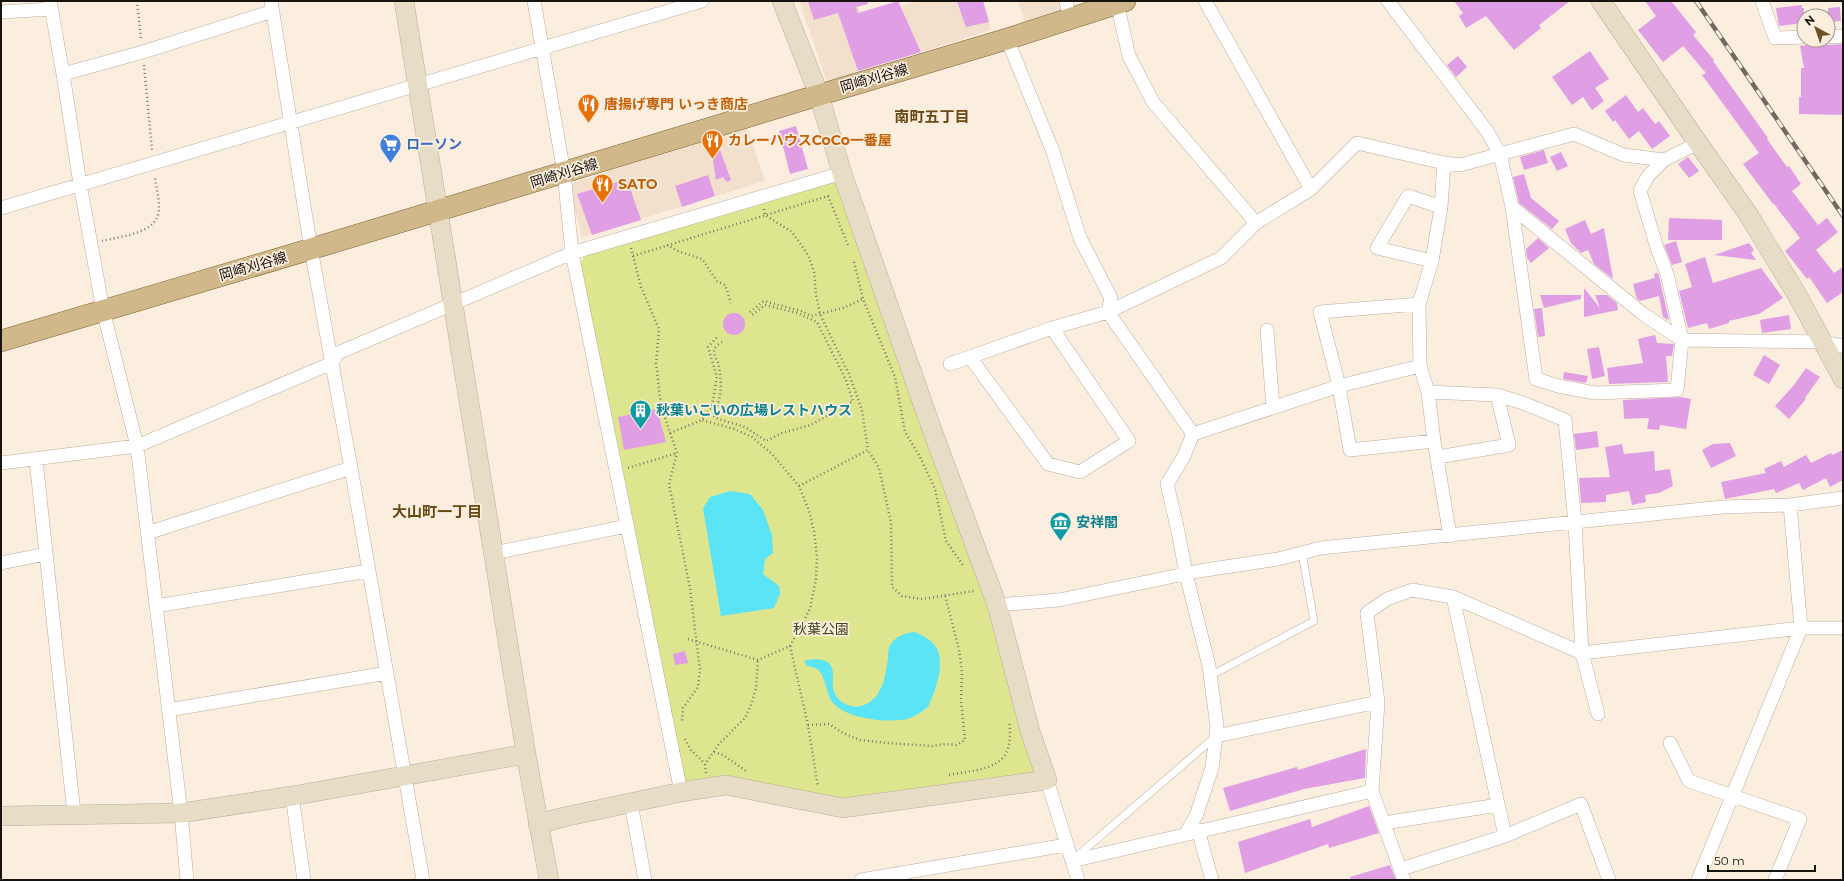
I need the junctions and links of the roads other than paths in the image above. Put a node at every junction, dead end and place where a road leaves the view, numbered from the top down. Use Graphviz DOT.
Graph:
graph roads {
  1 [pos="404,1"];
  2 [pos="534,1"];
  3 [pos="702,1"];
  4 [pos="782,1"];
  5 [pos="1205,1"];
  6 [pos="1388,1"];
  7 [pos="1602,1"];
  8 [pos="1762,1"];
  9 [pos="1121,2"];
  10 [pos="50,5"];
  11 [pos="272,6"];
  12 [pos="1068,10"];
  13 [pos="1,12"];
  14 [pos="1796,37"];
  15 [pos="1007,39"];
  16 [pos="542,49"];
  17 [pos="64,74"];
  18 [pos="418,84"];
  19 [pos="818,95"];
  20 [pos="291,123"];
  21 [pos="1698,143"];
  22 [pos="1500,154"];
  23 [pos="1664,160"];
  24 [pos="1444,163"];
  25 [pos="564,173"];
  26 [pos="842,173"];
  27 [pos="80,184"];
  28 [pos="1311,189"];
  29 [pos="1442,207"];
  30 [pos="1512,207"];
  31 [pos="1,208"];
  32 [pos="438,210"];
  33 [pos="1256,223"];
  34 [pos="311,249"];
  35 [pos="572,254"];
  36 [pos="1432,261"];
  37 [pos="1419,304"];
  38 [pos="454,305"];
  39 [pos="103,310"];
  40 [pos="1108,312"];
  41 [pos="1052,328"];
  42 [pos="1267,330"];
  43 [pos="1682,340"];
  44 [pos="1,341"];
  45 [pos="1822,342"];
  46 [pos="1843,346"];
  47 [pos="970,357"];
  48 [pos="332,363"];
  49 [pos="950,364"];
  50 [pos="1420,366"];
  51 [pos="1843,379"];
  52 [pos="1338,386"];
  53 [pos="1428,392"];
  54 [pos="1497,395"];
  55 [pos="1273,408"];
  56 [pos="1193,434"];
  57 [pos="1434,441"];
  58 [pos="137,446"];
  59 [pos="1438,457"];
  60 [pos="36,460"];
  61 [pos="1,463"];
  62 [pos="351,468"];
  63 [pos="1843,498"];
  64 [pos="1790,505"];
  65 [pos="1575,523"];
  66 [pos="627,526"];
  67 [pos="147,533"];
  68 [pos="1450,536"];
  69 [pos="494,553"];
  70 [pos="1302,553"];
  71 [pos="46,554"];
  72 [pos="1,563"];
  73 [pos="368,571"];
  74 [pos="1186,574"];
  75 [pos="1453,597"];
  76 [pos="997,605"];
  77 [pos="156,606"];
  78 [pos="1801,628"];
  79 [pos="1843,628"];
  80 [pos="1582,653"];
  81 [pos="387,673"];
  82 [pos="1210,676"];
  83 [pos="1378,702"];
  84 [pos="168,710"];
  85 [pos="1598,714"];
  86 [pos="1216,736"];
  87 [pos="1670,743"];
  88 [pos="526,754"];
  89 [pos="404,776"];
  90 [pos="1047,780"];
  91 [pos="1372,791"];
  92 [pos="681,792"];
  93 [pos="292,796"];
  94 [pos="1731,796"];
  95 [pos="631,803"];
  96 [pos="1498,805"];
  97 [pos="181,813"];
  98 [pos="74,814"];
  99 [pos="1,816"];
  100 [pos="1384,823"];
  101 [pos="538,824"];
  102 [pos="1192,832"];
  103 [pos="1504,836"];
  104 [pos="1066,845"];
  105 [pos="1072,861"];
  106 [pos="1403,875"];
  107 [pos="187,880"];
  108 [pos="304,880"];
  109 [pos="422,880"];
  110 [pos="549,880"];
  111 [pos="645,880"];
  112 [pos="861,880"];
  113 [pos="1078,880"];
  114 [pos="1212,880"];
  115 [pos="1609,880"];
  116 [pos="1698,880"];
  117 [pos="1775,880"];
  1 -- 18 [label="street"];
  2 -- 16 [label="street"];
  3 -- 16 [label="street"];
  4 -- 19 [label="street"];
  5 -- 28 [label="street"];
  6 -- 22 [label="street"];
  7 -- 21 [label="street"];
  8 -- 14 [label="street"];
  9 -- 12 [label="main road, 岡崎刈谷線"];
  9 -- 33 [label="street"];
  10 -- 13 [label="street"];
  10 -- 17 [label="street"];
  11 -- 17 [label="street"];
  11 -- 20 [label="street"];
  12 -- 15 [label="main road, 岡崎刈谷線"];
  15 -- 19 [label="main road, 岡崎刈谷線"];
  15 -- 40 [label="street"];
  16 -- 18 [label="street"];
  16 -- 25 [label="street"];
  17 -- 27 [label="street"];
  18 -- 20 [label="street"];
  18 -- 32 [label="street"];
  19 -- 25 [label="main road, 岡崎刈谷線"];
  19 -- 26 [label="street"];
  20 -- 27 [label="street"];
  20 -- 34 [label="street"];
  21 -- 23 [label="street"];
  21 -- 45 [label="street"];
  22 -- 23 [label="street"];
  22 -- 24 [label="street"];
  22 -- 30 [label="street"];
  23 -- 43 [label="street"];
  24 -- 28 [label="street"];
  24 -- 29 [label="street"];
  25 -- 32 [label="main road, 岡崎刈谷線"];
  25 -- 35 [label="street"];
  26 -- 35 [label="street"];
  26 -- 76 [label="street"];
  27 -- 31 [label="street"];
  27 -- 39 [label="street"];
  28 -- 33 [label="street"];
  29 -- 36 [label="street"];
  29 -- 36 [label="street"];
  30 -- 43 [label="street"];
  30 -- 43 [label="street"];
  32 -- 34 [label="main road, 岡崎刈谷線"];
  32 -- 38 [label="street"];
  33 -- 40 [label="street"];
  34 -- 39 [label="main road, 岡崎刈谷線"];
  34 -- 48 [label="street"];
  35 -- 38 [label="street"];
  35 -- 66 [label="street"];
  36 -- 37 [label="street"];
  37 -- 50 [label="street"];
  37 -- 52 [label="street"];
  38 -- 48 [label="street"];
  38 -- 69 [label="street"];
  39 -- 44 [label="main road, 岡崎刈谷線"];
  39 -- 58 [label="street"];
  40 -- 41 [label="street"];
  40 -- 56 [label="street"];
  41 -- 47 [label="street"];
  41 -- 47 [label="street"];
  42 -- 55 [label="street"];
  43 -- 45 [label="street"];
  45 -- 46 [label="street"];
  45 -- 51 [label="street"];
  47 -- 49 [label="street"];
  48 -- 58 [label="street"];
  48 -- 62 [label="street"];
  50 -- 52 [label="street"];
  50 -- 53 [label="street"];
  52 -- 55 [label="street"];
  52 -- 57 [label="street"];
  53 -- 54 [label="street"];
  53 -- 57 [label="street"];
  54 -- 59 [label="street"];
  54 -- 65 [label="street"];
  55 -- 56 [label="street"];
  56 -- 74 [label="street"];
  57 -- 59 [label="street"];
  58 -- 60 [label="street"];
  58 -- 67 [label="street"];
  59 -- 68 [label="street"];
  60 -- 61 [label="street"];
  60 -- 71 [label="street"];
  62 -- 67 [label="street"];
  62 -- 73 [label="street"];
  63 -- 64 [label="street"];
  64 -- 65 [label="street"];
  64 -- 78 [label="street"];
  65 -- 68 [label="street"];
  65 -- 80 [label="street"];
  66 -- 69 [label="street"];
  66 -- 92 [label="street"];
  67 -- 77 [label="street"];
  68 -- 70 [label="street"];
  69 -- 88 [label="street"];
  70 -- 74 [label="street"];
  70 -- 82 [label="lane"];
  71 -- 72 [label="street"];
  71 -- 98 [label="street"];
  73 -- 77 [label="street"];
  73 -- 81 [label="street"];
  74 -- 76 [label="street"];
  74 -- 82 [label="street"];
  75 -- 80 [label="street"];
  75 -- 83 [label="street"];
  75 -- 96 [label="street"];
  76 -- 90 [label="street"];
  77 -- 84 [label="street"];
  78 -- 79 [label="street"];
  78 -- 80 [label="street"];
  78 -- 94 [label="street"];
  80 -- 85 [label="street"];
  81 -- 84 [label="street"];
  81 -- 89 [label="street"];
  82 -- 86 [label="street"];
  83 -- 86 [label="street"];
  83 -- 91 [label="street"];
  84 -- 97 [label="street"];
  86 -- 102 [label="street"];
  86 -- 105 [label="lane"];
  87 -- 94 [label="street"];
  88 -- 89 [label="street"];
  88 -- 101 [label="street"];
  89 -- 93 [label="street"];
  89 -- 109 [label="street"];
  90 -- 92 [label="street"];
  90 -- 104 [label="street"];
  91 -- 100 [label="street"];
  91 -- 102 [label="street"];
  92 -- 95 [label="street"];
  93 -- 97 [label="street"];
  93 -- 108 [label="street"];
  94 -- 116 [label="street"];
  94 -- 117 [label="street"];
  95 -- 101 [label="street"];
  95 -- 111 [label="street"];
  96 -- 100 [label="street"];
  96 -- 103 [label="street"];
  97 -- 98 [label="street"];
  97 -- 107 [label="street"];
  98 -- 99 [label="street"];
  100 -- 106 [label="street"];
  101 -- 110 [label="street"];
  102 -- 105 [label="street"];
  102 -- 114 [label="street"];
  103 -- 106 [label="street"];
  103 -- 115 [label="street"];
  104 -- 105 [label="street"];
  104 -- 112 [label="street"];
  105 -- 113 [label="street"];
}
